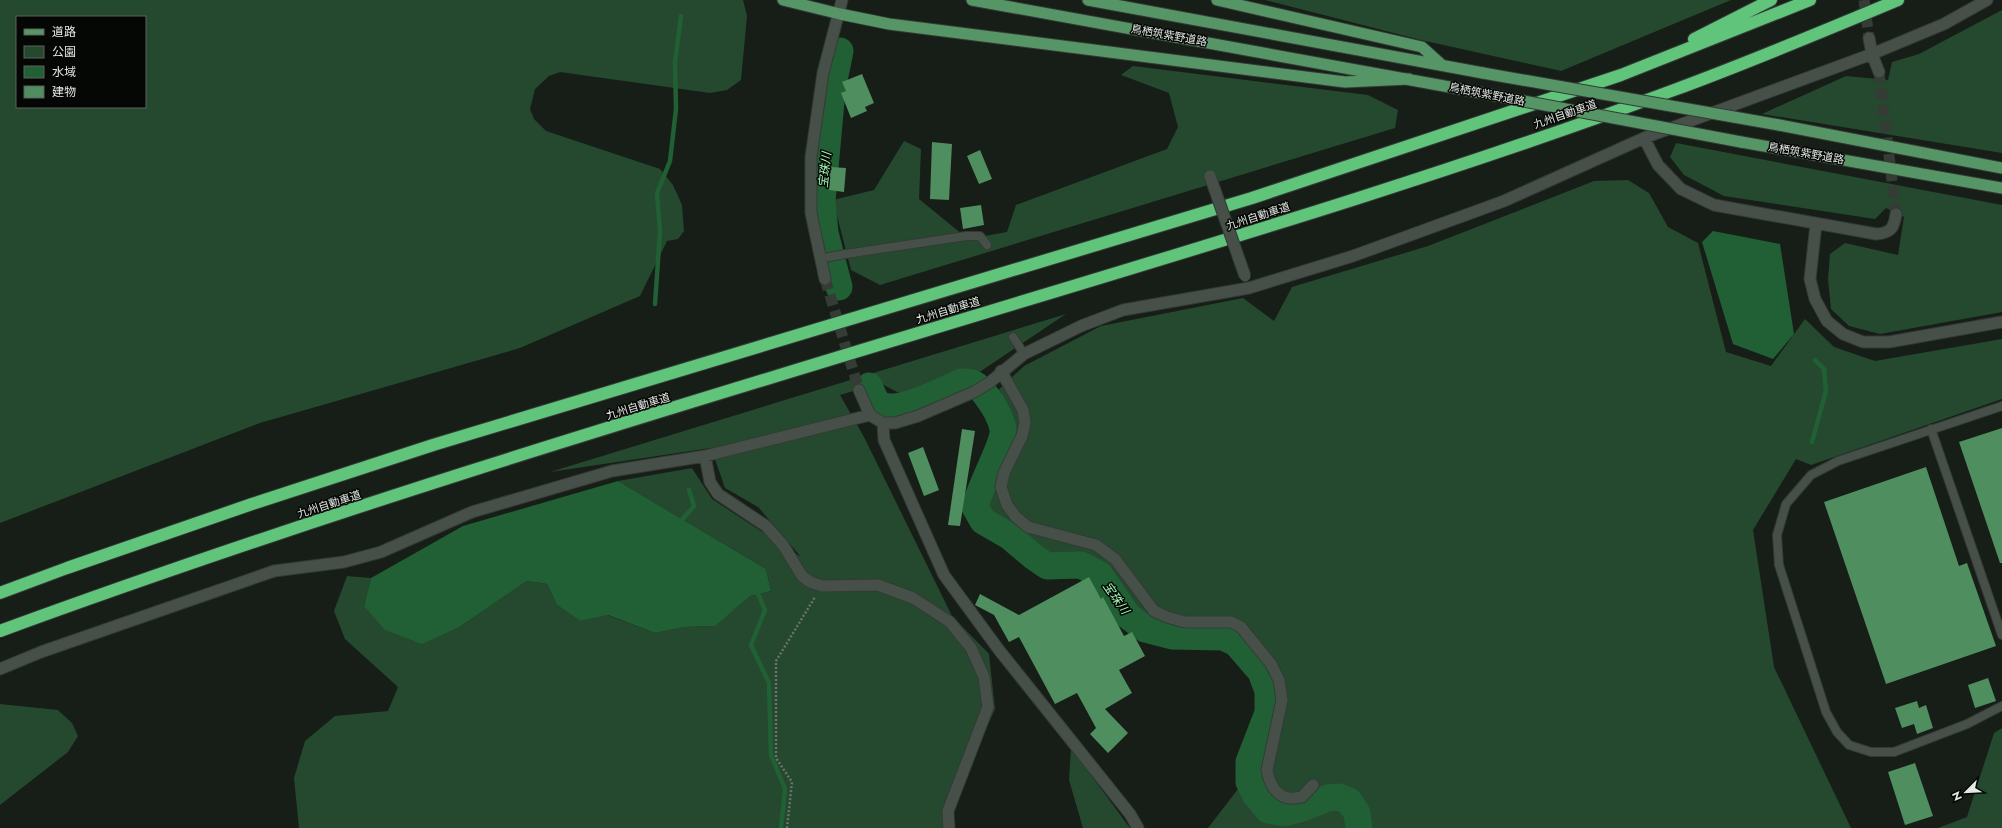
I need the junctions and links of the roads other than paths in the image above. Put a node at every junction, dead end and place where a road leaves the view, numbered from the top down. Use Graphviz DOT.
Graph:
graph roads {
  1 [pos="783,0"];
  2 [pos="842,0"];
  3 [pos="972,0"];
  4 [pos="1088,0"];
  5 [pos="1217,0"];
  6 [pos="1771,0"];
  7 [pos="1810,0"];
  8 [pos="1898,0"];
  9 [pos="1987,0"];
  10 [pos="840,14"];
  11 [pos="1869,38"];
  12 [pos="1872,54"];
  13 [pos="1442,66"];
  14 [pos="1879,72"];
  15 [pos="1621,75"];
  16 [pos="1409,79"];
  17 [pos="1644,138"];
  18 [pos="2002,168"];
  19 [pos="1210,176"];
  20 [pos="2002,188"];
  21 [pos="1896,214"];
  22 [pos="1816,224"];
  23 [pos="987,245"];
  24 [pos="822,259"];
  25 [pos="825,279"];
  26 [pos="1249,288"];
  27 [pos="2002,322"];
  28 [pos="1013,337"];
  29 [pos="1024,354"];
  30 [pos="1001,371"];
  31 [pos="859,390"];
  32 [pos="2002,406"];
  33 [pos="870,415"];
  34 [pos="883,423"];
  35 [pos="1931,429"];
  36 [pos="706,456"];
  37 [pos="0,593"];
  38 [pos="0,631"];
  39 [pos="2002,636"];
  40 [pos="0,670"];
  41 [pos="2002,706"];
  42 [pos="1312,785"];
  43 [pos="949,828"];
  44 [pos="1138,828"];
  1 -- 10 [label="main road"];
  2 -- 10 [label="street"];
  3 -- 16 [label="main road, 鳥栖筑紫野道路"];
  4 -- 13 [label="main road, 鳥栖筑紫野道路"];
  5 -- 13 [label="main road"];
  6 -- 15 [label="highway"];
  7 -- 15 [label="highway, 九州自動車道"];
  8 -- 38 [label="highway, 九州自動車道"];
  9 -- 12 [label="street"];
  10 -- 16 [label="main road"];
  10 -- 24 [label="street"];
  11 -- 12 [label="street"];
  12 -- 14 [label="street"];
  12 -- 17 [label="street"];
  13 -- 18 [label="main road, 鳥栖筑紫野道路, bridge"];
  15 -- 37 [label="highway, 九州自動車道"];
  16 -- 20 [label="main road, 鳥栖筑紫野道路, bridge"];
  17 -- 22 [label="street"];
  17 -- 26 [label="street"];
  19 -- 26 [label="street, bridge"];
  21 -- 22 [label="street"];
  22 -- 27 [label="street"];
  23 -- 24 [label="lane"];
  24 -- 25 [label="street"];
  26 -- 29 [label="street"];
  28 -- 29 [label="lane"];
  29 -- 30 [label="street"];
  30 -- 34 [label="street"];
  30 -- 42 [label="street"];
  31 -- 33 [label="street"];
  32 -- 35 [label="lane"];
  33 -- 34 [label="street"];
  33 -- 36 [label="street"];
  34 -- 44 [label="street"];
  35 -- 39 [label="lane"];
  35 -- 41 [label="lane"];
  36 -- 40 [label="street"];
  36 -- 43 [label="street"];
}
